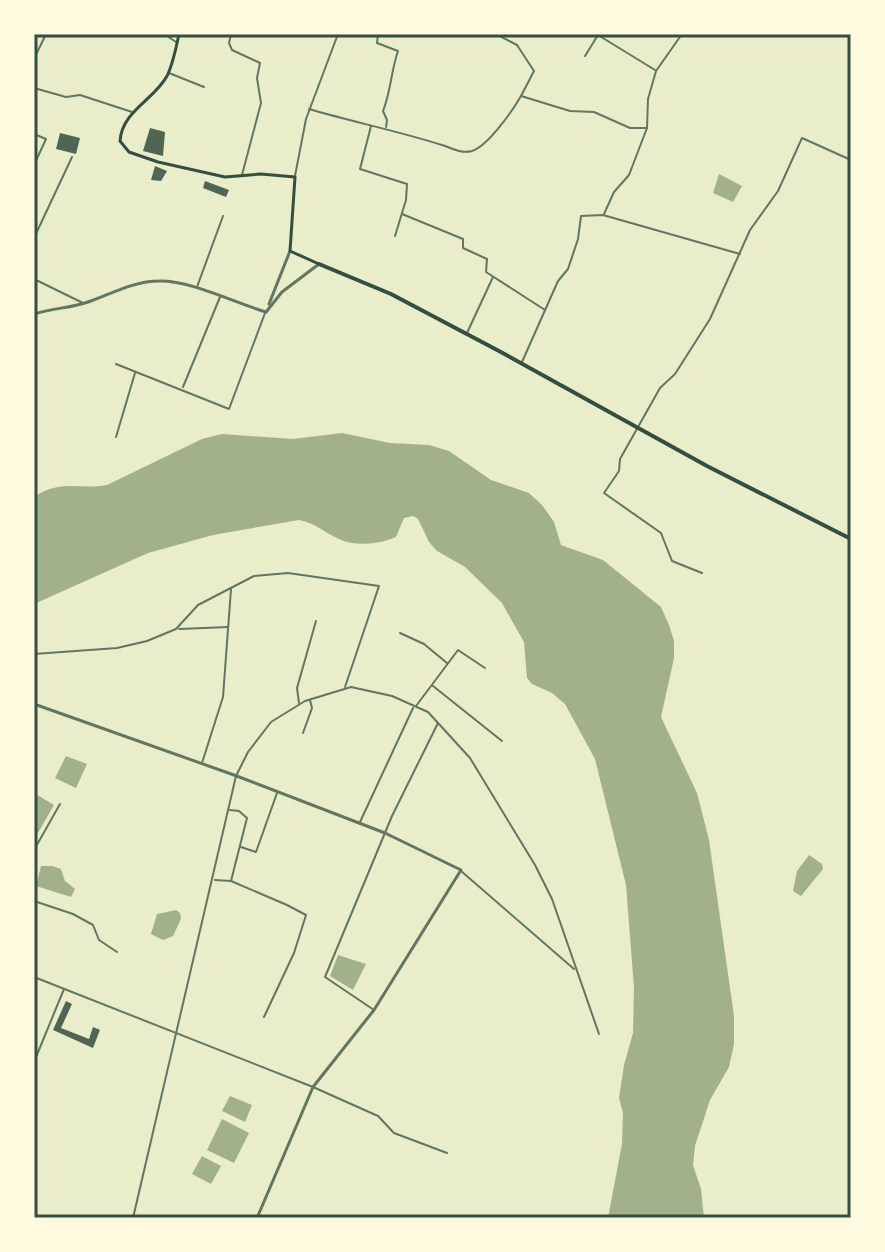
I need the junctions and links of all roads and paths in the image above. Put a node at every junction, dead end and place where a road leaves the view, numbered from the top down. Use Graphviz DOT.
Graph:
graph roads {
  1 [pos="46,34"];
  2 [pos="164,34"];
  3 [pos="179,34"];
  4 [pos="231,34"];
  5 [pos="338,34"];
  6 [pos="378,34"];
  7 [pos="496,34"];
  8 [pos="682,34"];
  9 [pos="177,43"];
  10 [pos="585,56"];
  11 [pos="34,59"];
  12 [pos="656,71"];
  13 [pos="168,72"];
  14 [pos="204,87"];
  15 [pos="34,88"];
  16 [pos="521,96"];
  17 [pos="309,109"];
  18 [pos="133,112"];
  19 [pos="371,125"];
  20 [pos="647,128"];
  21 [pos="385,129"];
  22 [pos="34,134"];
  23 [pos="72,157"];
  24 [pos="851,160"];
  25 [pos="34,165"];
  26 [pos="242,176"];
  27 [pos="295,177"];
  28 [pos="402,214"];
  29 [pos="603,215"];
  30 [pos="223,216"];
  31 [pos="395,236"];
  32 [pos="34,238"];
  33 [pos="290,251"];
  34 [pos="740,254"];
  35 [pos="319,264"];
  36 [pos="493,276"];
  37 [pos="34,279"];
  38 [pos="197,289"];
  39 [pos="220,296"];
  40 [pos="85,303"];
  41 [pos="546,311"];
  42 [pos="266,312"];
  43 [pos="34,314"];
  44 [pos="467,334"];
  45 [pos="521,363"];
  46 [pos="116,364"];
  47 [pos="136,372"];
  48 [pos="182,389"];
  49 [pos="637,427"];
  50 [pos="116,437"];
  51 [pos="851,539"];
  52 [pos="702,573"];
  53 [pos="231,588"];
  54 [pos="316,621"];
  55 [pos="230,627"];
  56 [pos="176,629"];
  57 [pos="400,633"];
  58 [pos="34,654"];
  59 [pos="448,664"];
  60 [pos="485,668"];
  61 [pos="432,685"];
  62 [pos="344,689"];
  63 [pos="310,699"];
  64 [pos="34,704"];
  65 [pos="299,705"];
  66 [pos="415,707"];
  67 [pos="439,722"];
  68 [pos="303,733"];
  69 [pos="502,741"];
  70 [pos="202,764"];
  71 [pos="236,776"];
  72 [pos="277,792"];
  73 [pos="60,804"];
  74 [pos="229,809"];
  75 [pos="359,823"];
  76 [pos="385,833"];
  77 [pos="239,847"];
  78 [pos="34,850"];
  79 [pos="461,870"];
  80 [pos="213,880"];
  81 [pos="231,881"];
  82 [pos="34,901"];
  83 [pos="117,952"];
  84 [pos="575,969"];
  85 [pos="34,977"];
  86 [pos="64,988"];
  87 [pos="374,1010"];
  88 [pos="264,1017"];
  89 [pos="178,1032"];
  90 [pos="599,1034"];
  91 [pos="34,1062"];
  92 [pos="313,1087"];
  93 [pos="447,1153"];
  94 [pos="133,1218"];
  95 [pos="257,1218"];
  1 -- 11 [label="street"];
  2 -- 9 [label="street"];
  3 -- 9 [label="main road"];
  4 -- 26 [label="street"];
  5 -- 17 [label="street"];
  6 -- 21 [label="street"];
  7 -- 16 [label="street"];
  8 -- 12 [label="street"];
  9 -- 13 [label="main road"];
  10 -- 12 [label="street"];
  12 -- 20 [label="street"];
  13 -- 14 [label="street"];
  13 -- 18 [label="main road"];
  15 -- 18 [label="street"];
  16 -- 20 [label="street"];
  16 -- 21 [label="street"];
  17 -- 19 [label="street"];
  17 -- 27 [label="street"];
  18 -- 26 [label="main road"];
  19 -- 21 [label="street"];
  19 -- 28 [label="street"];
  20 -- 29 [label="street"];
  22 -- 25 [label="street"];
  23 -- 32 [label="street"];
  24 -- 34 [label="street"];
  26 -- 27 [label="main road"];
  27 -- 33 [label="main road"];
  28 -- 31 [label="street"];
  28 -- 36 [label="street"];
  29 -- 34 [label="street"];
  29 -- 41 [label="street"];
  30 -- 38 [label="street"];
  33 -- 35 [label="main road"];
  33 -- 42 [label="street"];
  34 -- 49 [label="street"];
  35 -- 42 [label="street"];
  35 -- 44 [label="main road"];
  36 -- 41 [label="street"];
  36 -- 44 [label="street"];
  37 -- 40 [label="street"];
  38 -- 39 [label="street"];
  38 -- 40 [label="street"];
  39 -- 42 [label="street"];
  39 -- 48 [label="street"];
  40 -- 43 [label="street"];
  41 -- 45 [label="street"];
  42 -- 48 [label="street"];
  44 -- 45 [label="main road"];
  45 -- 49 [label="main road"];
  46 -- 47 [label="street"];
  47 -- 48 [label="street"];
  47 -- 50 [label="street"];
  49 -- 51 [label="main road"];
  49 -- 52 [label="street"];
  53 -- 55 [label="street"];
  53 -- 56 [label="street"];
  53 -- 62 [label="street"];
  54 -- 65 [label="street"];
  55 -- 56 [label="street"];
  55 -- 70 [label="street"];
  56 -- 58 [label="street"];
  57 -- 59 [label="street"];
  59 -- 60 [label="street"];
  59 -- 61 [label="street"];
  61 -- 66 [label="street"];
  61 -- 69 [label="street"];
  62 -- 63 [label="street"];
  62 -- 66 [label="street"];
  63 -- 65 [label="street"];
  63 -- 68 [label="street"];
  64 -- 70 [label="street"];
  65 -- 71 [label="street"];
  66 -- 67 [label="street"];
  66 -- 75 [label="street"];
  67 -- 76 [label="street"];
  67 -- 84 [label="street"];
  70 -- 71 [label="street"];
  71 -- 72 [label="street"];
  71 -- 74 [label="street"];
  72 -- 75 [label="street"];
  72 -- 77 [label="street"];
  73 -- 78 [label="street"];
  74 -- 77 [label="street"];
  74 -- 80 [label="street"];
  75 -- 76 [label="street"];
  76 -- 79 [label="street"];
  76 -- 87 [label="street"];
  77 -- 81 [label="street"];
  79 -- 84 [label="street"];
  79 -- 87 [label="street"];
  80 -- 81 [label="street"];
  80 -- 89 [label="street"];
  81 -- 88 [label="street"];
  82 -- 83 [label="street"];
  84 -- 90 [label="street"];
  85 -- 86 [label="street"];
  86 -- 89 [label="street"];
  86 -- 91 [label="street"];
  87 -- 92 [label="street"];
  89 -- 92 [label="street"];
  89 -- 94 [label="street"];
  92 -- 93 [label="street"];
  92 -- 95 [label="street"];
}
